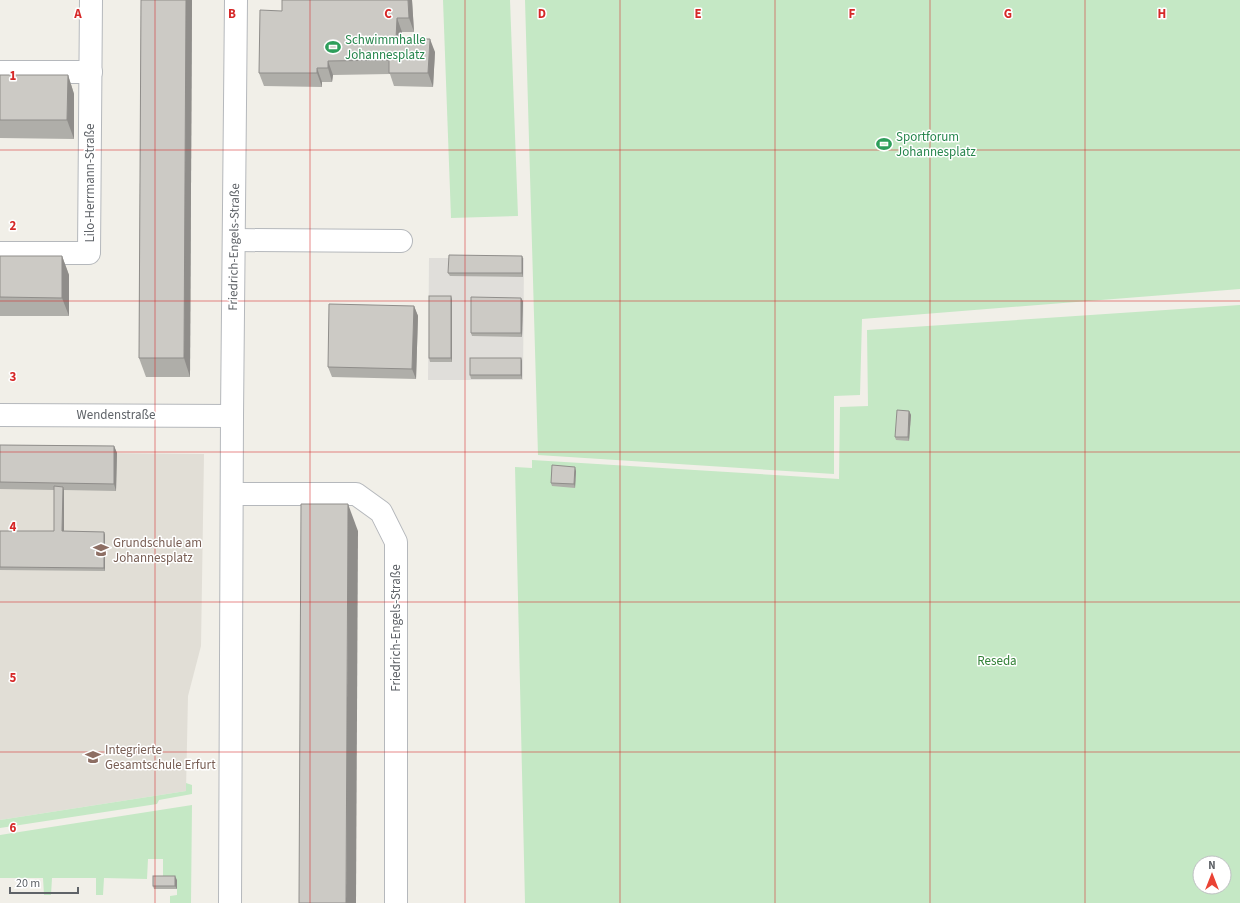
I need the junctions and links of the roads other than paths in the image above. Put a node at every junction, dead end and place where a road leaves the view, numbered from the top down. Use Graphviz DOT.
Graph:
graph roads {
  1 [pos="91,0"];
  2 [pos="236,0"];
  3 [pos="0,72"];
  4 [pos="91,72"];
  5 [pos="235,240"];
  6 [pos="401,241"];
  7 [pos="0,253"];
  8 [pos="0,415"];
  9 [pos="232,416"];
  10 [pos="232,494"];
  11 [pos="230,903"];
  12 [pos="396,903"];
  1 -- 4 [label="street, Lilo-Herrmann-Straße"];
  2 -- 5 [label="street, Friedrich-Engels-Straße"];
  3 -- 4 [label="street"];
  4 -- 7 [label="street, Lilo-Herrmann-Straße"];
  5 -- 6 [label="street"];
  5 -- 9 [label="street, Friedrich-Engels-Straße"];
  8 -- 9 [label="street, Wendenstraße"];
  9 -- 10 [label="street, Friedrich-Engels-Straße"];
  10 -- 11 [label="street, Friedrich-Engels-Straße"];
  10 -- 12 [label="street, Friedrich-Engels-Straße"];
}
